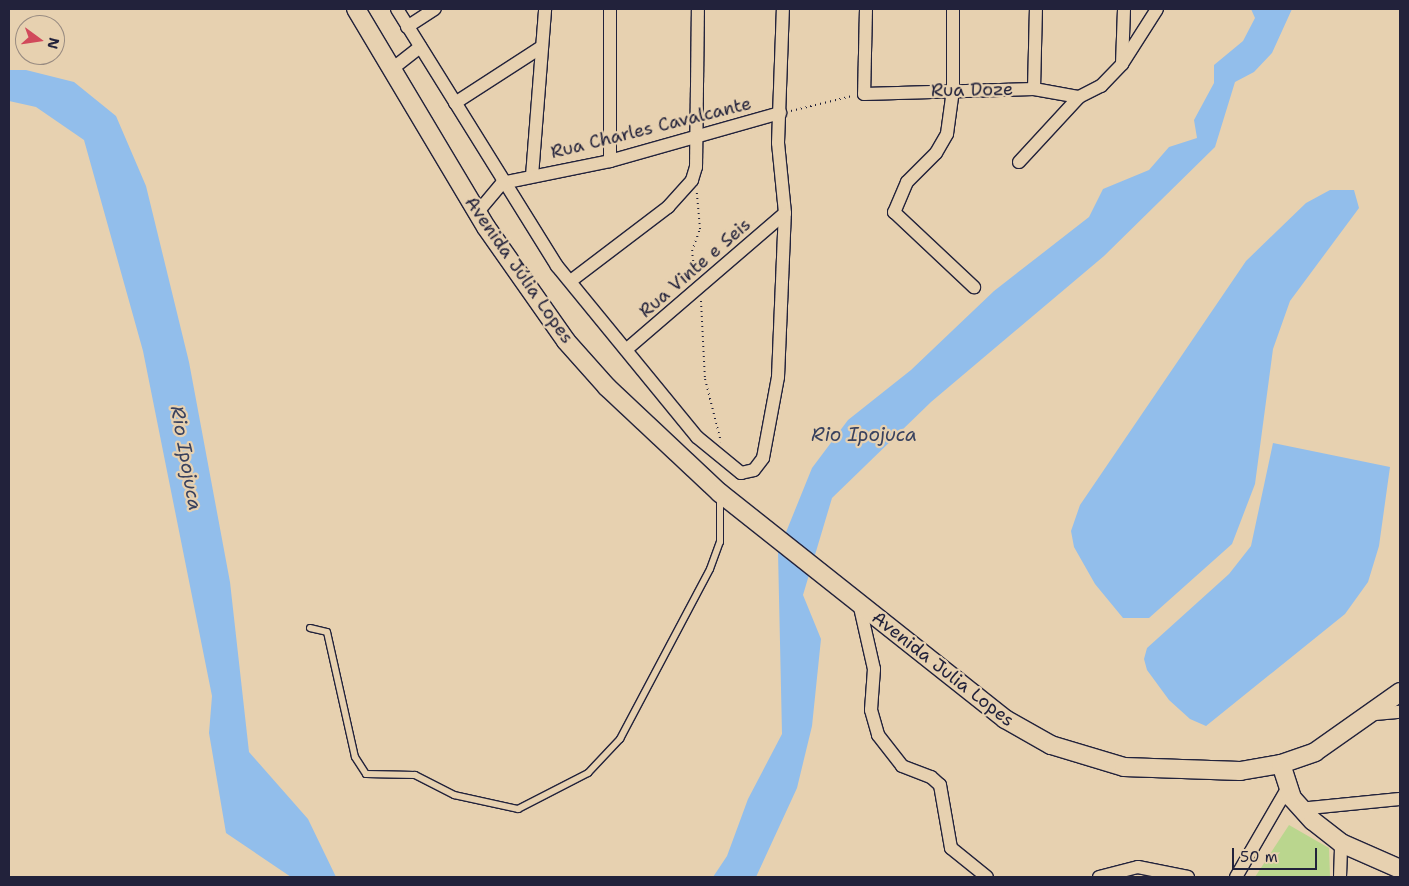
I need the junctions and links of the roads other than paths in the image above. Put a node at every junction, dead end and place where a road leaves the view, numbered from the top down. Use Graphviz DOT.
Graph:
graph roads {
  1 [pos="356,9"];
  2 [pos="397,9"];
  3 [pos="434,9"];
  4 [pos="545,9"];
  5 [pos="610,9"];
  6 [pos="698,9"];
  7 [pos="783,9"];
  8 [pos="866,9"];
  9 [pos="953,9"];
  10 [pos="1036,9"];
  11 [pos="1124,9"];
  12 [pos="1157,9"];
  13 [pos="408,27"];
  14 [pos="420,47"];
  15 [pos="540,48"];
  16 [pos="1122,64"];
  17 [pos="392,69"];
  18 [pos="1034,89"];
  19 [pos="953,90"];
  20 [pos="1079,96"];
  21 [pos="455,104"];
  22 [pos="780,113"];
  23 [pos="696,137"];
  24 [pos="610,161"];
  25 [pos="1019,162"];
  26 [pos="532,176"];
  27 [pos="502,183"];
  28 [pos="477,213"];
  29 [pos="785,213"];
  30 [pos="572,280"];
  31 [pos="974,287"];
  32 [pos="627,349"];
  33 [pos="723,495"];
  34 [pos="855,600"];
  35 [pos="310,628"];
  36 [pos="1400,692"];
  37 [pos="1400,712"];
  38 [pos="1375,714"];
  39 [pos="1281,764"];
  40 [pos="1287,789"];
  41 [pos="1400,799"];
  42 [pos="1299,809"];
  43 [pos="1341,843"];
  44 [pos="1400,869"];
  45 [pos="987,877"];
  46 [pos="1099,877"];
  47 [pos="1188,877"];
  48 [pos="1236,877"];
  49 [pos="1340,877"];
  1 -- 17 [label="main road, Avenida Júlia Lopes"];
  2 -- 13 [label="street"];
  3 -- 13 [label="street"];
  4 -- 15 [label="street"];
  5 -- 24 [label="street"];
  6 -- 23 [label="street"];
  7 -- 22 [label="street"];
  8 -- 19 [label="street, Rua Doze"];
  9 -- 19 [label="street"];
  10 -- 18 [label="street"];
  11 -- 16 [label="street"];
  12 -- 16 [label="street"];
  13 -- 14 [label="street"];
  14 -- 17 [label="street"];
  14 -- 21 [label="street"];
  15 -- 21 [label="street"];
  15 -- 26 [label="street"];
  16 -- 20 [label="street"];
  17 -- 28 [label="main road, Avenida Júlia Lopes"];
  18 -- 19 [label="street, Rua Doze"];
  18 -- 20 [label="street, Rua Doze"];
  19 -- 31 [label="street"];
  20 -- 25 [label="street"];
  21 -- 27 [label="street"];
  22 -- 23 [label="street, Rua Charles Cavalcante"];
  22 -- 29 [label="street"];
  23 -- 24 [label="street, Rua Charles Cavalcante"];
  23 -- 30 [label="street"];
  24 -- 26 [label="street, Rua Charles Cavalcante"];
  26 -- 27 [label="street, Rua Charles Cavalcante"];
  27 -- 28 [label="street"];
  27 -- 30 [label="street"];
  28 -- 33 [label="main road, Avenida Júlia Lopes"];
  29 -- 32 [label="street, Rua Vinte e Seis"];
  29 -- 32 [label="street"];
  30 -- 32 [label="street"];
  33 -- 34 [label="main road, Avenida Júlia Lopes"];
  33 -- 35 [label="lane"];
  34 -- 39 [label="main road, Avenida Julia Lopes"];
  34 -- 45 [label="street"];
  36 -- 38 [label="main road, Avenida Julia Lopes"];
  37 -- 38 [label="street"];
  38 -- 39 [label="main road, Avenida Julia Lopes"];
  39 -- 40 [label="main road"];
  40 -- 42 [label="main road"];
  40 -- 48 [label="street"];
  41 -- 42 [label="street"];
  42 -- 43 [label="main road"];
  43 -- 44 [label="main road"];
  43 -- 49 [label="street"];
  46 -- 47 [label="street"];
}
